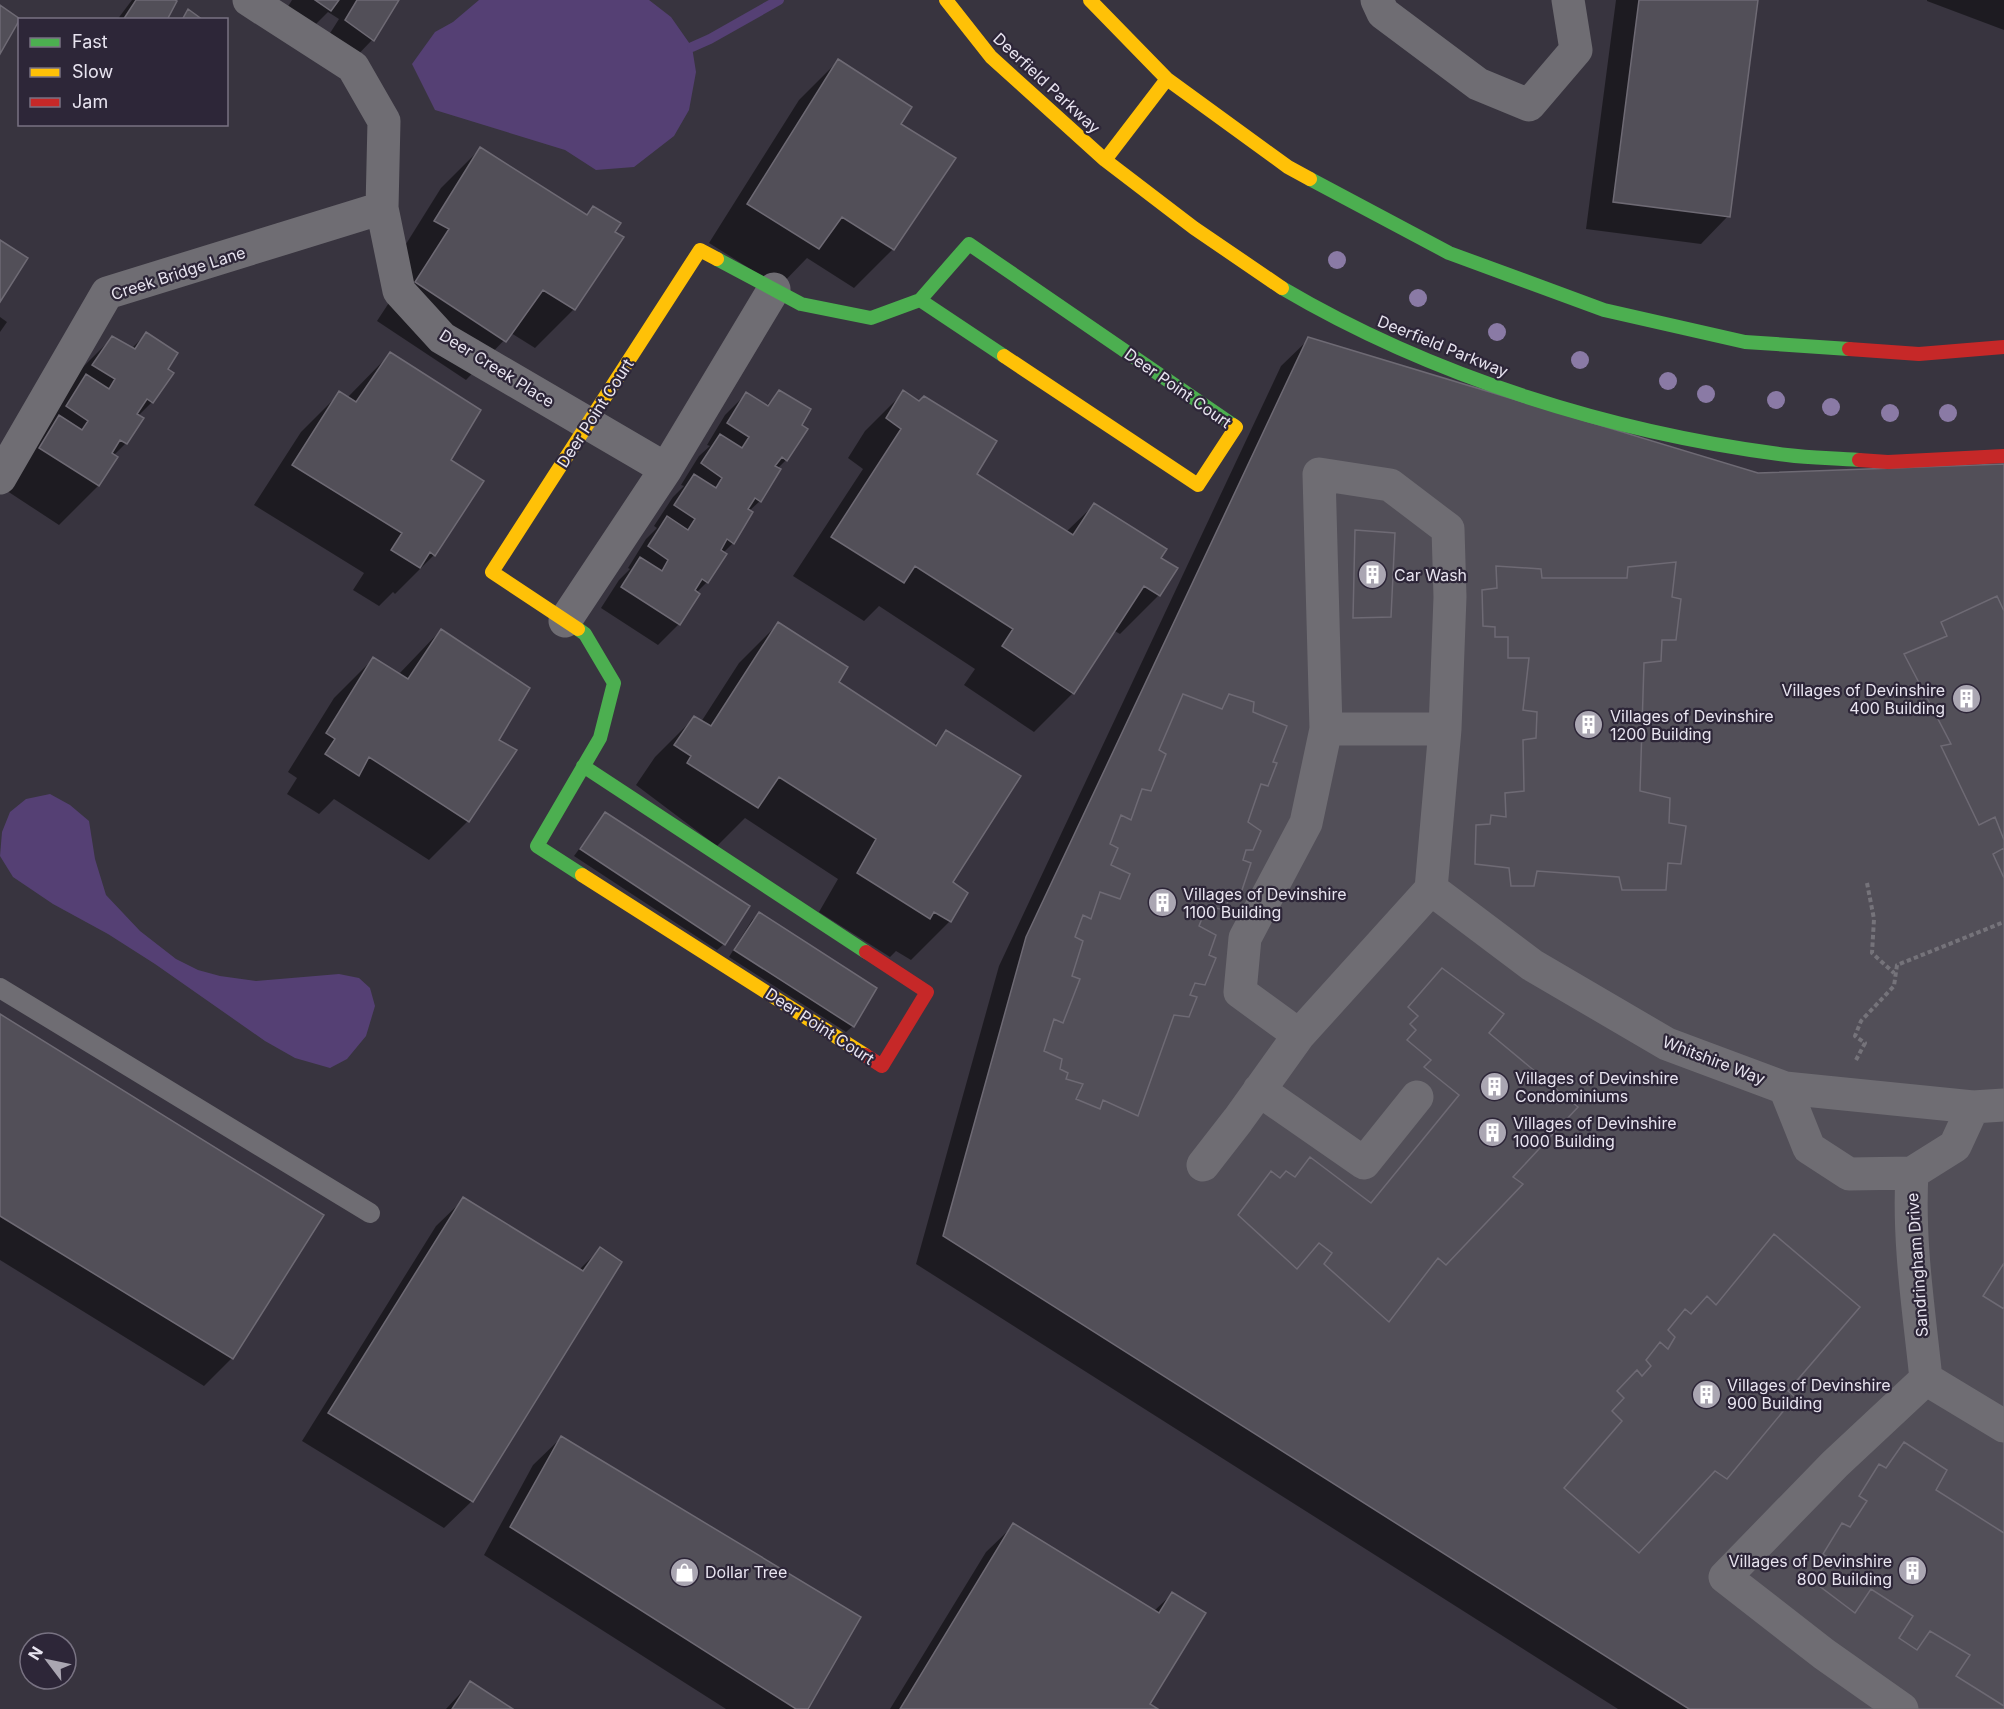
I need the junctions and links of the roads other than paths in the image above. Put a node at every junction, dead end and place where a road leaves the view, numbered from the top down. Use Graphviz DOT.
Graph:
graph roads {
  1 [pos="249,0"];
  2 [pos="946,0"];
  3 [pos="1090,0"];
  4 [pos="1377,0"];
  5 [pos="1568,0"];
  6 [pos="1167,79"];
  7 [pos="1106,160"];
  8 [pos="382,208"];
  9 [pos="774,289"];
  10 [pos="920,300"];
  11 [pos="2004,347"];
  12 [pos="588,423"];
  13 [pos="2004,456"];
  14 [pos="666,469"];
  15 [pos="0,478"];
  16 [pos="565,621"];
  17 [pos="1326,729"];
  18 [pos="1445,729"];
  19 [pos="583,766"];
  20 [pos="1431,889"];
  21 [pos="0,988"];
  22 [pos="1299,1035"];
  23 [pos="1785,1088"];
  24 [pos="1259,1090"];
  25 [pos="1417,1096"];
  26 [pos="1989,1106"];
  27 [pos="1203,1165"];
  28 [pos="1912,1173"];
  29 [pos="370,1213"];
  30 [pos="1926,1378"];
  31 [pos="2004,1426"];
  32 [pos="1902,1709"];
  1 -- 8 [label="street, Deer Creek Place"];
  2 -- 7 [label="street, Deerfield Parkway"];
  3 -- 6 [label="street"];
  4 -- 5 [label="street"];
  6 -- 7 [label="street"];
  6 -- 11 [label="street"];
  7 -- 13 [label="street, Deerfield Parkway"];
  8 -- 12 [label="street, Deer Creek Place"];
  8 -- 15 [label="street, Creek Bridge Lane"];
  9 -- 10 [label="street, Deer Point Court"];
  9 -- 12 [label="street, Deer Point Court"];
  9 -- 14 [label="street"];
  10 -- 10 [label="street, Deer Point Court"];
  12 -- 14 [label="street, Deer Creek Place"];
  12 -- 16 [label="street, Deer Point Court"];
  14 -- 16 [label="street"];
  16 -- 19 [label="street, Deer Point Court"];
  17 -- 18 [label="street"];
  17 -- 18 [label="street"];
  17 -- 22 [label="street"];
  18 -- 20 [label="street"];
  19 -- 19 [label="street, Deer Point Court"];
  20 -- 22 [label="street"];
  20 -- 23 [label="street, Whitshire Way"];
  21 -- 29 [label="lane"];
  22 -- 24 [label="street"];
  23 -- 26 [label="street, Whitshire Way"];
  23 -- 28 [label="street"];
  24 -- 25 [label="street"];
  24 -- 27 [label="street"];
  26 -- 28 [label="street, Sandringham Drive"];
  28 -- 30 [label="street, Sandringham Drive"];
  30 -- 31 [label="street"];
  30 -- 32 [label="street"];
}
